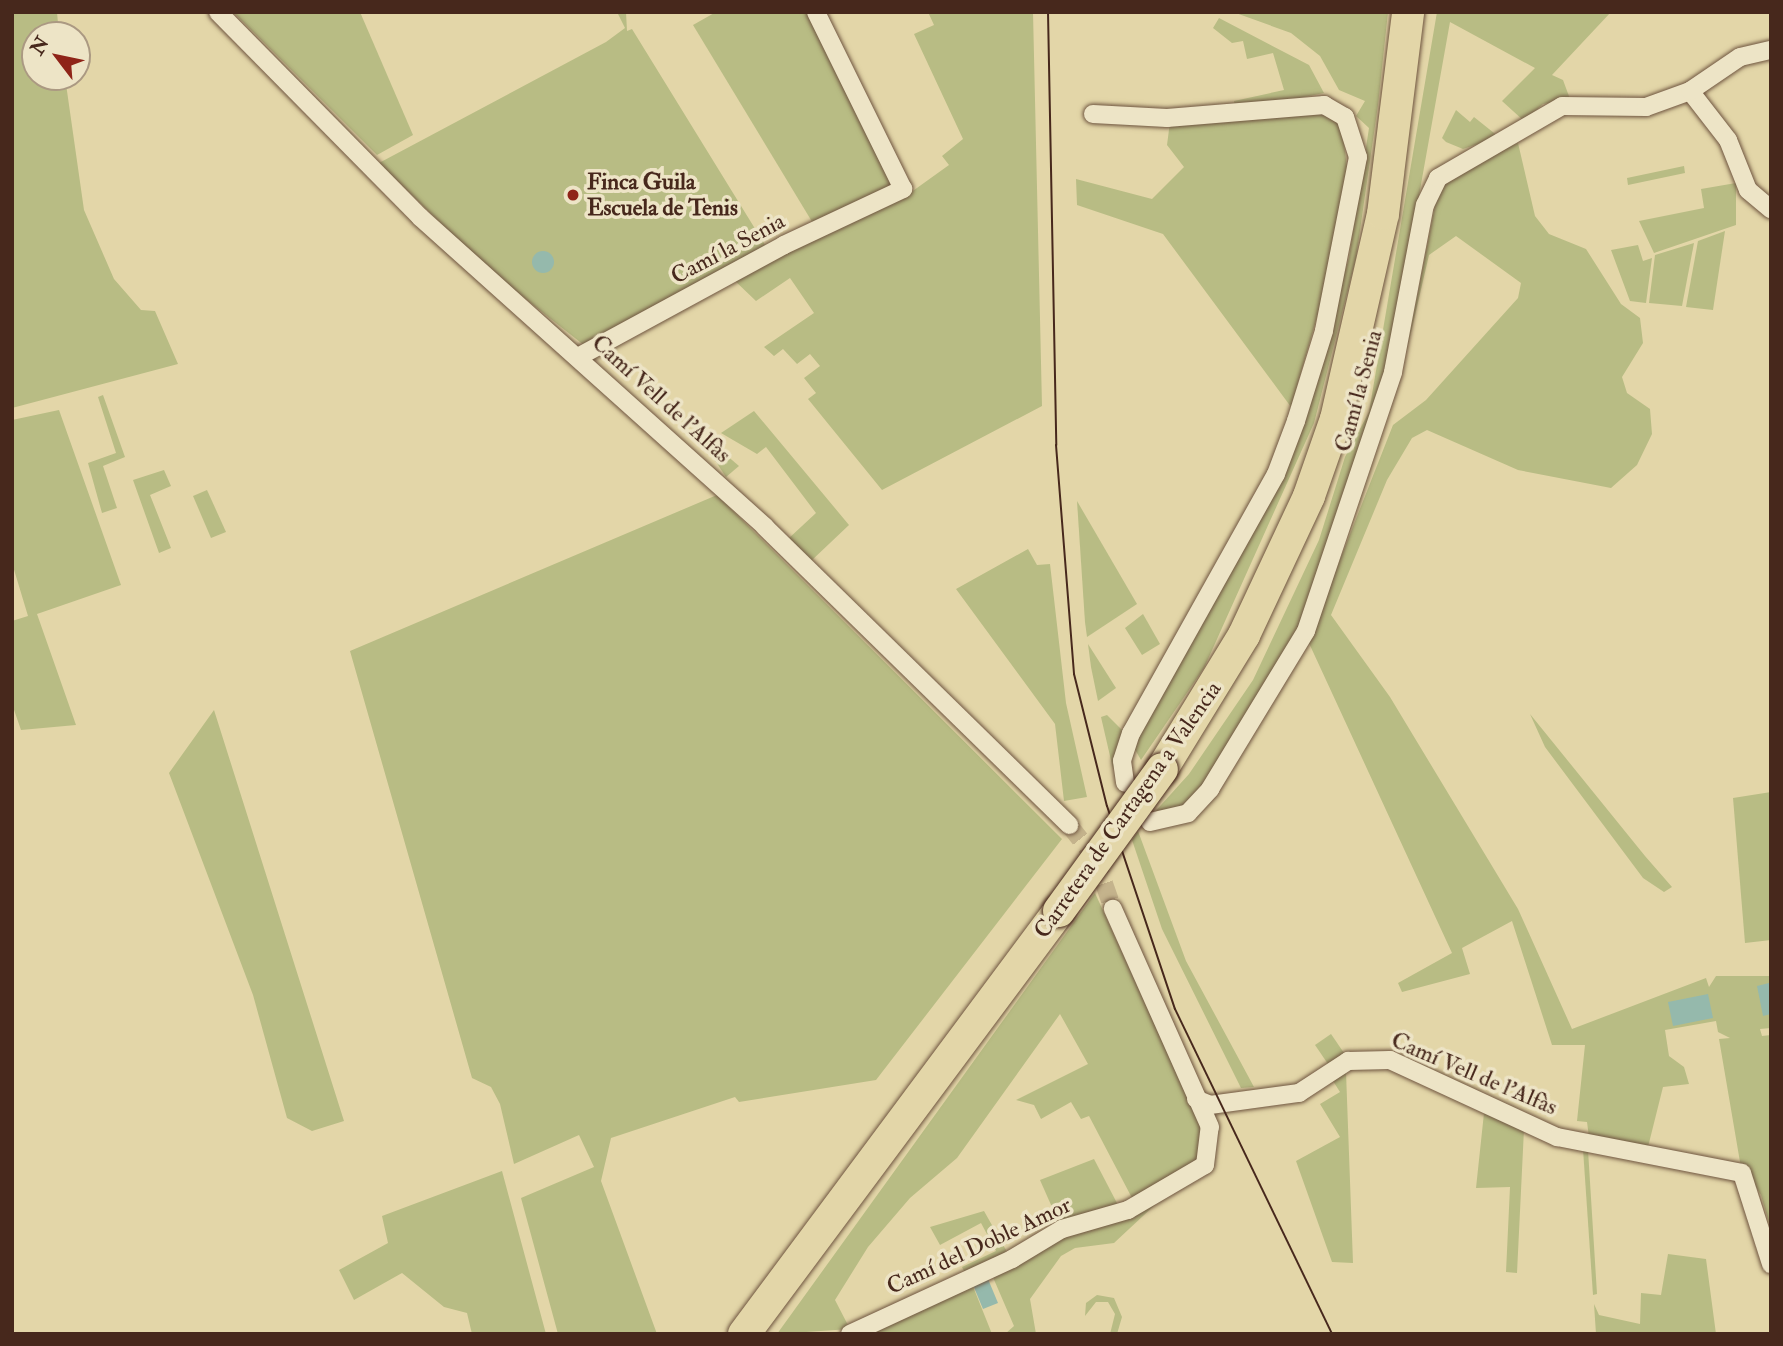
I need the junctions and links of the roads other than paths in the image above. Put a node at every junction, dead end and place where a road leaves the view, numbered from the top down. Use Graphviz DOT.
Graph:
graph roads {
  1 [pos="218,12"];
  2 [pos="816,12"];
  3 [pos="1408,12"];
  4 [pos="1422,12"];
  5 [pos="1771,50"];
  6 [pos="1690,90"];
  7 [pos="1093,114"];
  8 [pos="1771,209"];
  9 [pos="1383,214"];
  10 [pos="578,357"];
  11 [pos="1125,783"];
  12 [pos="1150,822"];
  13 [pos="1069,825"];
  14 [pos="1113,909"];
  15 [pos="1196,1099"];
  16 [pos="1224,1104"];
  17 [pos="1210,1127"];
  18 [pos="1771,1264"];
  19 [pos="744,1334"];
  20 [pos="850,1334"];
  1 -- 10 [label="street, Camí Vell de l'Alfàs"];
  2 -- 10 [label="street, Camí la Senia"];
  3 -- 9 [label="highway, Carretera de Cartagena a Valencia"];
  4 -- 9 [label="highway"];
  5 -- 6 [label="street, Camí la Senia"];
  6 -- 8 [label="street"];
  6 -- 12 [label="street, Camí la Senia"];
  7 -- 11 [label="street"];
  9 -- 19 [label="highway, Carretera de Cartagena a Valencia, bridge"];
  10 -- 13 [label="street, Camí Vell de l'Alfàs"];
  14 -- 15 [label="street"];
  15 -- 16 [label="street, Camí Vell de l'Alfàs"];
  15 -- 17 [label="street"];
  16 -- 17 [label="street"];
  16 -- 18 [label="street, Camí Vell de l'Alfàs"];
  17 -- 20 [label="street, Camí del Doble Amor"];
}
